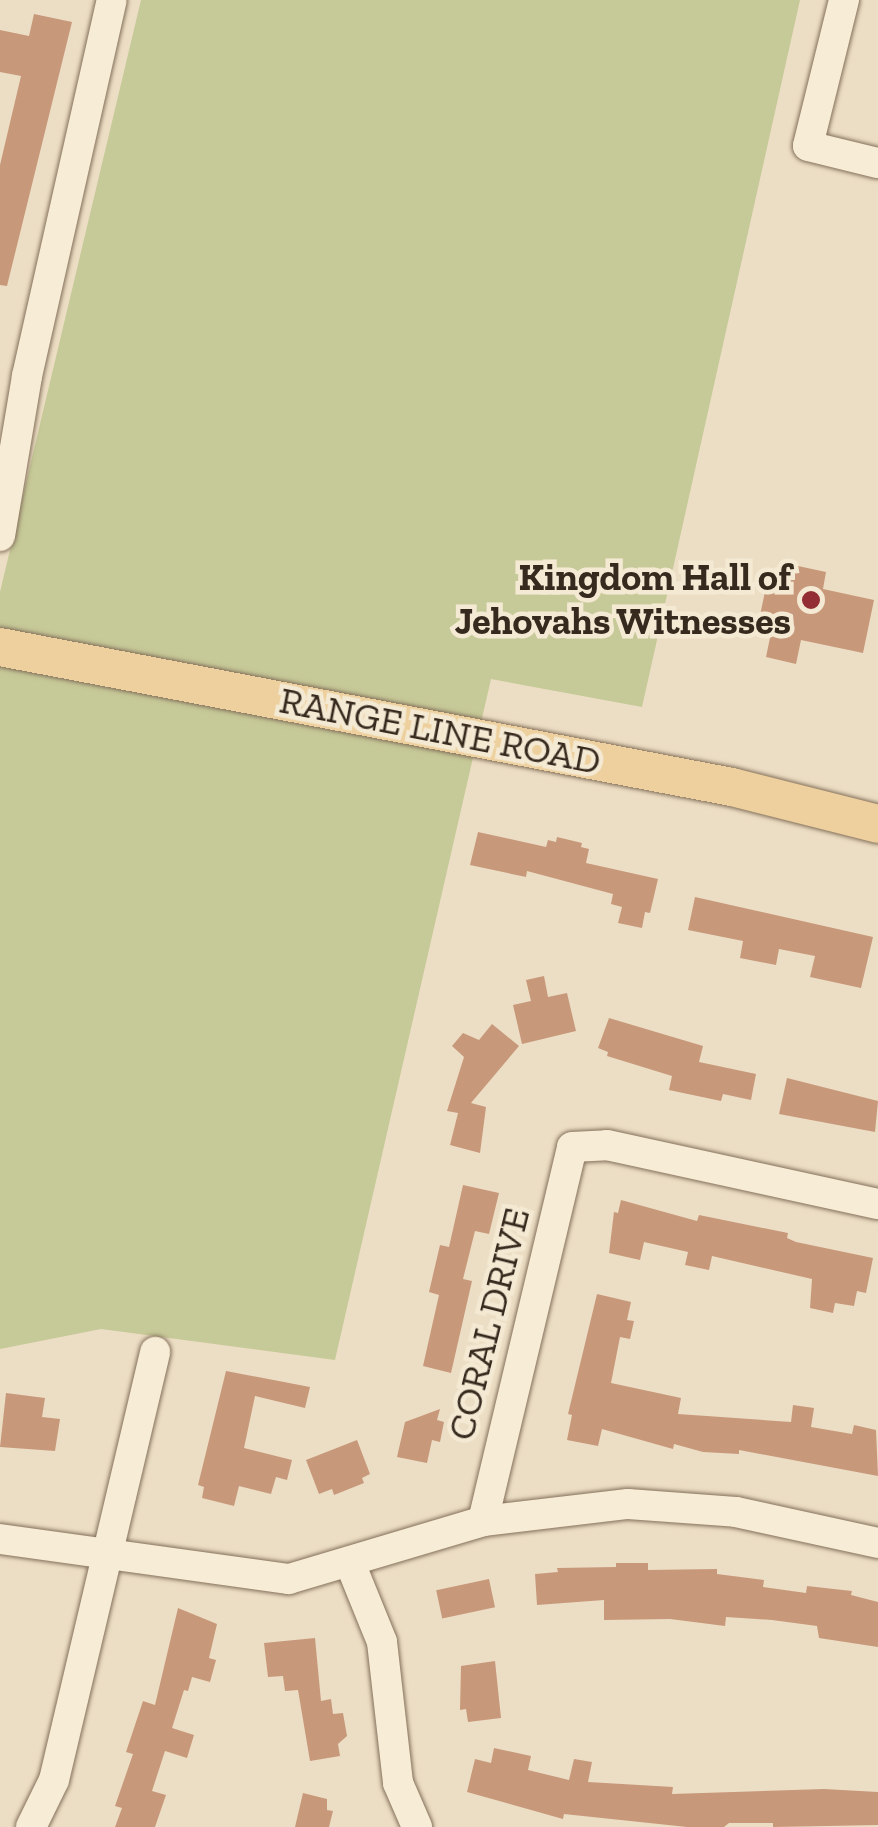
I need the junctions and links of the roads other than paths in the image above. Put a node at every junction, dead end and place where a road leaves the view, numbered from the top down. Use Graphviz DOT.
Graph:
graph roads {
  1 [pos="112,0"];
  2 [pos="844,0"];
  3 [pos="878,163"];
  4 [pos="14,373"];
  5 [pos="0,536"];
  6 [pos="0,647"];
  7 [pos="878,824"];
  8 [pos="878,1204"];
  9 [pos="155,1352"];
  10 [pos="482,1521"];
  11 [pos="0,1538"];
  12 [pos="878,1543"];
  13 [pos="105,1554"];
  14 [pos="350,1563"];
  15 [pos="31,1827"];
  16 [pos="417,1827"];
  1 -- 4 [label="street"];
  2 -- 3 [label="street"];
  4 -- 5 [label="street"];
  6 -- 7 [label="main road, RANGE LINE ROAD"];
  8 -- 10 [label="street, CORAL DRIVE"];
  9 -- 13 [label="street"];
  10 -- 12 [label="street"];
  10 -- 14 [label="street"];
  11 -- 13 [label="street"];
  13 -- 14 [label="street"];
  13 -- 15 [label="street"];
  14 -- 16 [label="street"];
}
